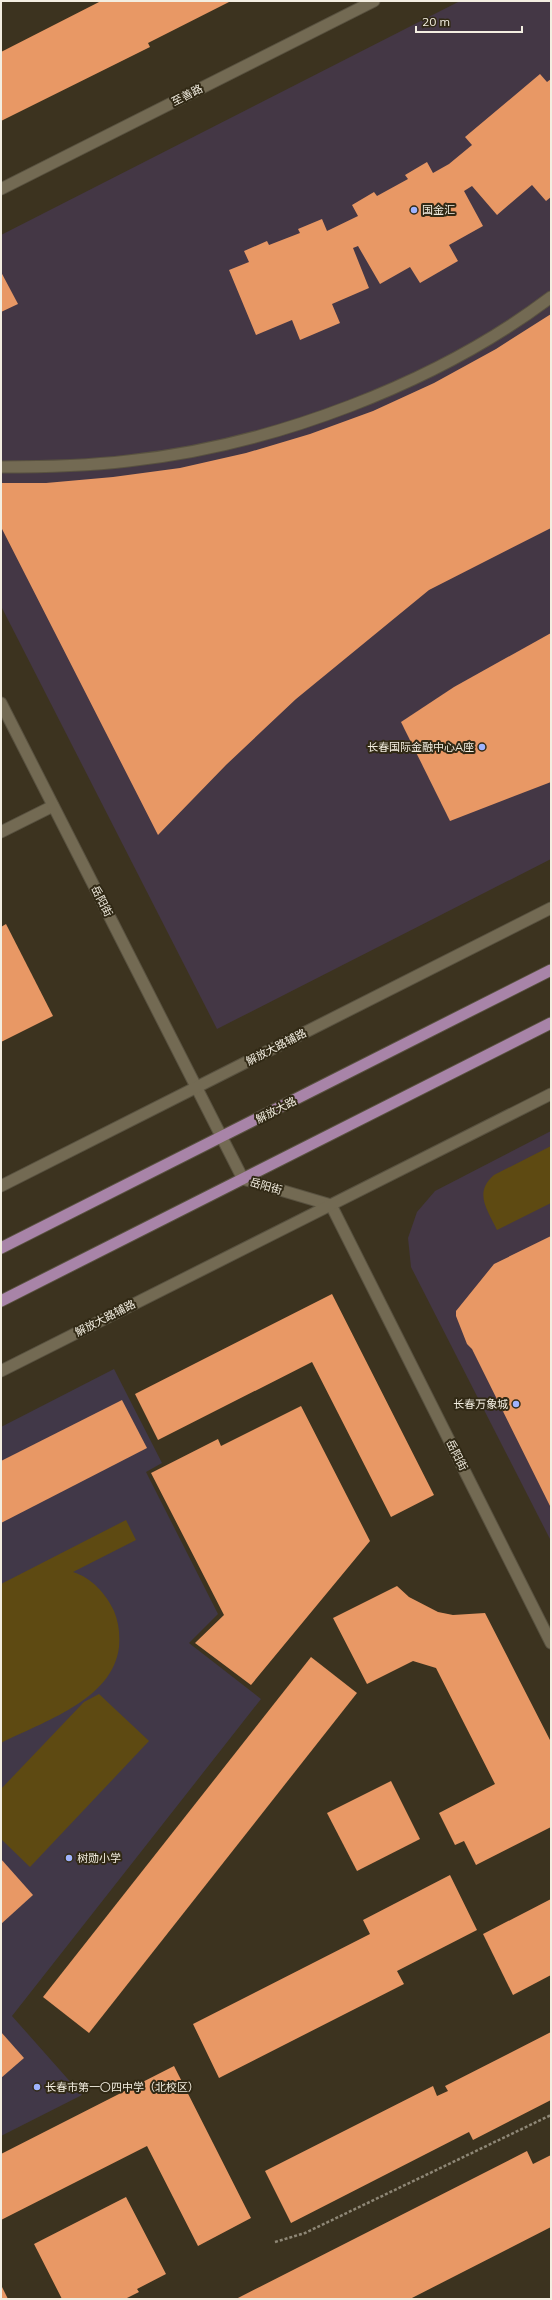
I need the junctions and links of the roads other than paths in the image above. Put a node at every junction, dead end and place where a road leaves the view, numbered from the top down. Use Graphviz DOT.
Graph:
graph roads {
  1 [pos="374,1"];
  2 [pos="1,189"];
  3 [pos="551,297"];
  4 [pos="1,467"];
  5 [pos="1,703"];
  6 [pos="53,806"];
  7 [pos="1,832"];
  8 [pos="551,908"];
  9 [pos="551,970"];
  10 [pos="551,1023"];
  11 [pos="196,1087"];
  12 [pos="551,1094"];
  13 [pos="222,1137"];
  14 [pos="243,1180"];
  15 [pos="1,1186"];
  16 [pos="331,1205"];
  17 [pos="1,1248"];
  18 [pos="1,1301"];
  19 [pos="1,1370"];
  20 [pos="551,1643"];
  1 -- 2 [label="street, 至善路"];
  3 -- 4 [label="street"];
  5 -- 6 [label="street, 岳阳街"];
  6 -- 7 [label="street"];
  6 -- 11 [label="street, 岳阳街"];
  8 -- 11 [label="street, 解放大路辅路"];
  9 -- 13 [label="main road, 解放大路"];
  10 -- 14 [label="main road"];
  11 -- 13 [label="street, 岳阳街"];
  11 -- 15 [label="street, 解放大路辅路"];
  12 -- 16 [label="street, 解放大路辅路"];
  13 -- 14 [label="street, 岳阳街"];
  13 -- 17 [label="main road, 解放大路"];
  14 -- 16 [label="street, 岳阳街"];
  14 -- 18 [label="main road"];
  16 -- 19 [label="street, 解放大路辅路"];
  16 -- 20 [label="street, 岳阳街"];
}
